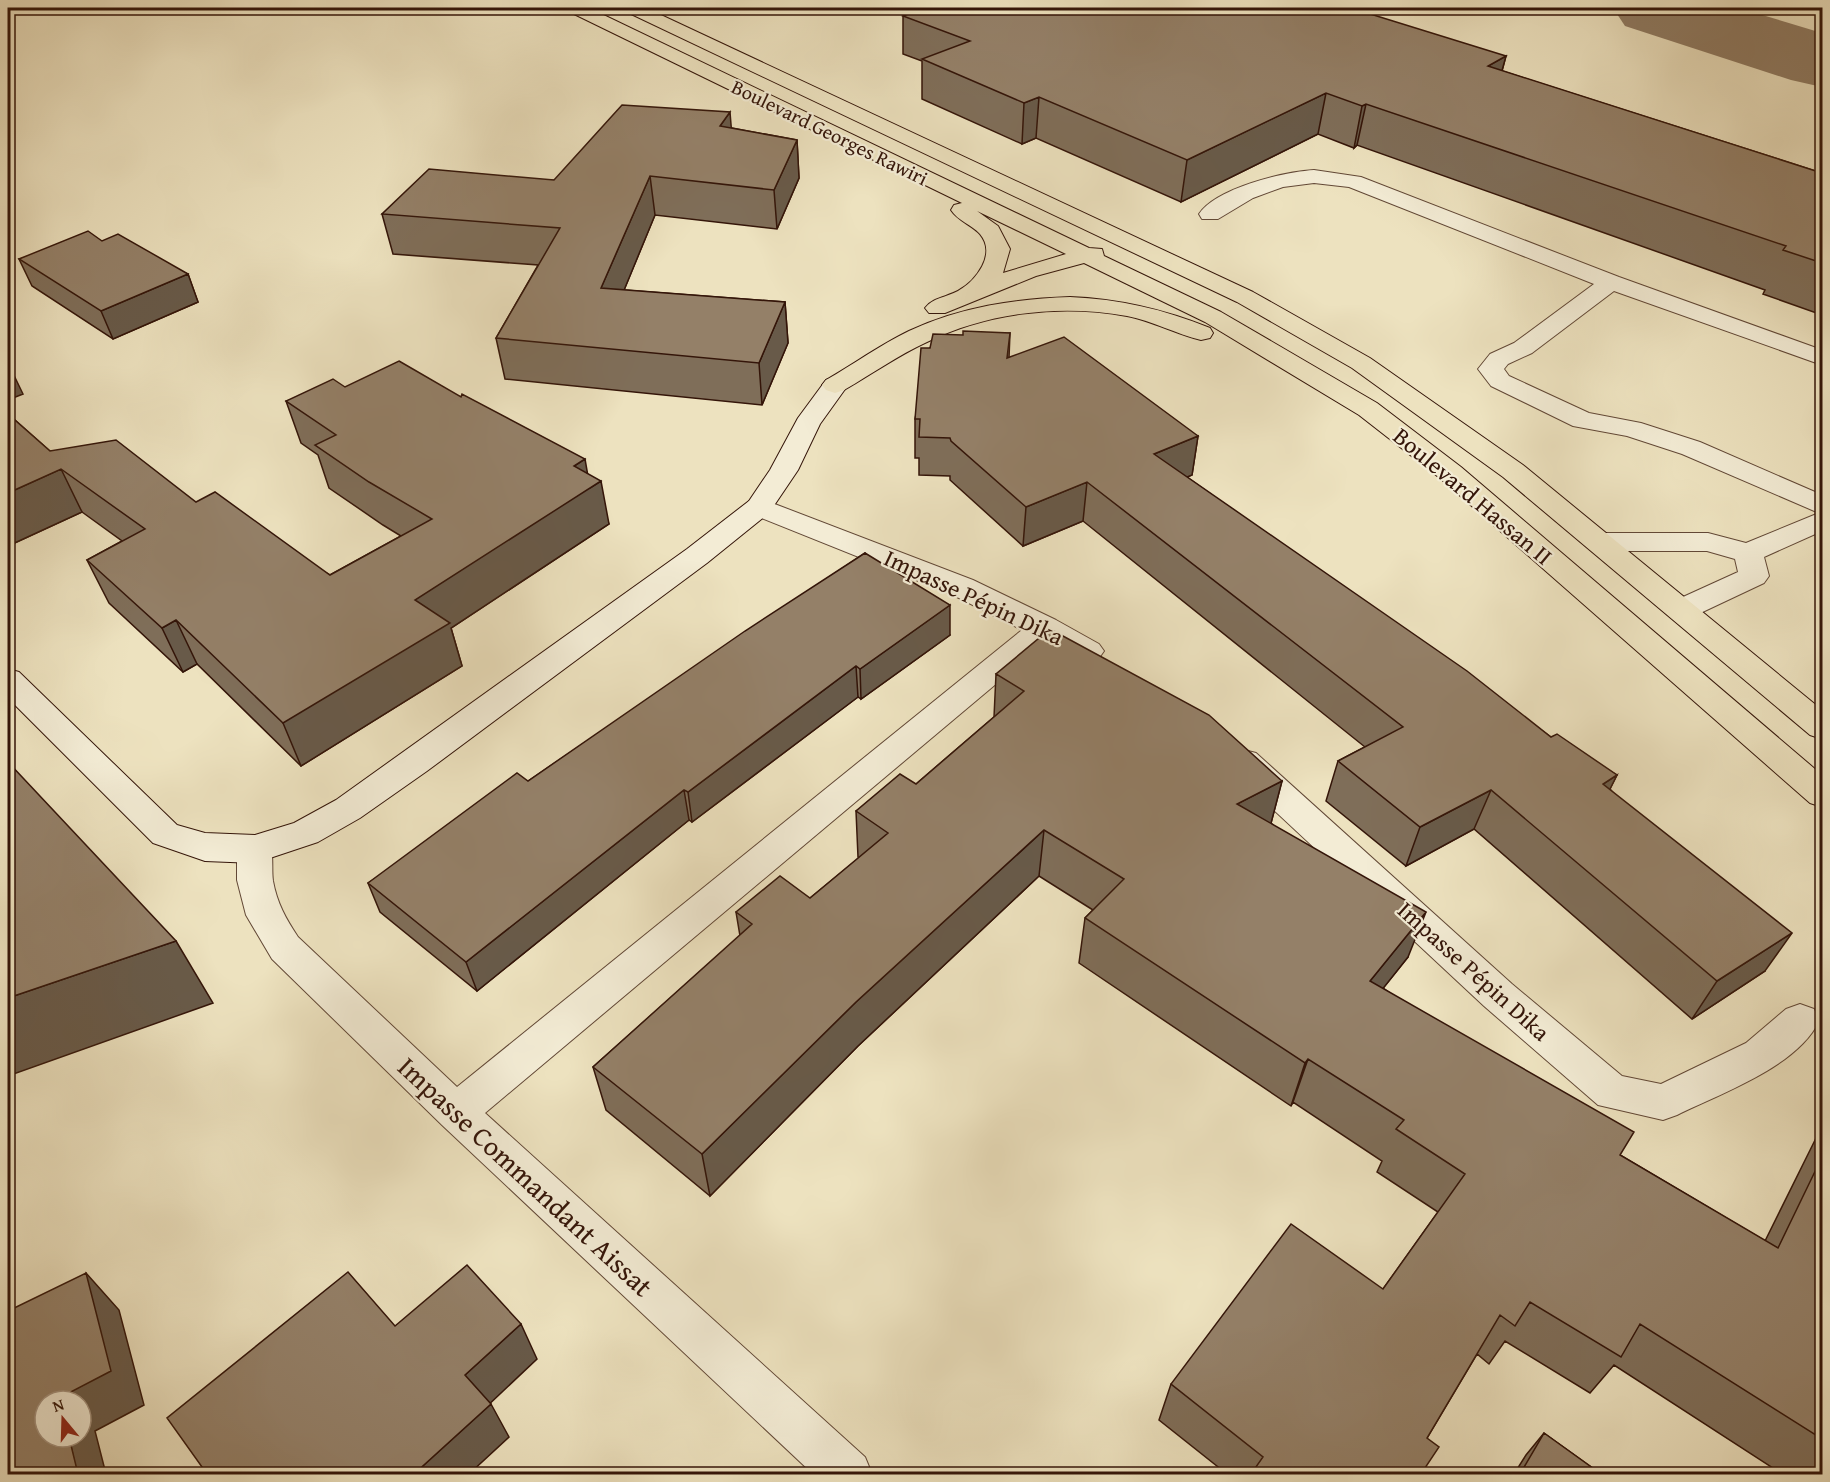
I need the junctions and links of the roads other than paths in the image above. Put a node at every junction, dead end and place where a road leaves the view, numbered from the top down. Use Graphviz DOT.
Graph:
graph roads {
  1 [pos="576,8"];
  2 [pos="633,8"];
  3 [pos="710,73"];
  4 [pos="1210,214"];
  5 [pos="1117,238"];
  6 [pos="1085,255"];
  7 [pos="1611,282"];
  8 [pos="964,297"];
  9 [pos="1266,308"];
  10 [pos="1822,358"];
  11 [pos="835,385"];
  12 [pos="1451,473"];
  13 [pos="1822,505"];
  14 [pos="759,507"];
  15 [pos="1822,521"];
  16 [pos="1602,542"];
  17 [pos="1748,553"];
  18 [pos="1683,609"];
  19 [pos="1045,627"];
  20 [pos="1113,664"];
  21 [pos="8,680"];
  22 [pos="1822,727"];
  23 [pos="1216,738"];
  24 [pos="1822,794"];
  25 [pos="255,849"];
  26 [pos="1800,1021"];
  27 [pos="456,1112"];
  28 [pos="848,1474"];
  1 -- 3 [label="main road, Boulevard Georges Rawiri"];
  2 -- 5 [label="main road, Boulevard Georges Rawiri"];
  3 -- 6 [label="main road, Boulevard Georges Rawiri"];
  3 -- 8 [label="main road"];
  4 -- 7 [label="street"];
  5 -- 9 [label="main road, Boulevard Hassan II"];
  6 -- 8 [label="main road"];
  6 -- 9 [label="main road"];
  6 -- 12 [label="main road, Boulevard Hassan II"];
  7 -- 10 [label="street"];
  7 -- 13 [label="street"];
  8 -- 11 [label="main road"];
  9 -- 16 [label="main road, Boulevard Hassan II"];
  11 -- 12 [label="main road"];
  11 -- 14 [label="street"];
  12 -- 24 [label="main road, Boulevard Hassan II"];
  14 -- 19 [label="street, Impasse Pépin Dika"];
  14 -- 25 [label="street"];
  15 -- 17 [label="street"];
  16 -- 17 [label="street"];
  16 -- 18 [label="main road, Boulevard Hassan II"];
  17 -- 18 [label="street"];
  18 -- 22 [label="main road, Boulevard Hassan II"];
  19 -- 20 [label="street, Impasse Pépin Dika"];
  19 -- 27 [label="street"];
  21 -- 25 [label="street"];
  23 -- 26 [label="street, Impasse Pépin Dika"];
  25 -- 27 [label="street, Impasse Commandant Aissat"];
  27 -- 28 [label="street, Impasse Commandant Aissat"];
}
